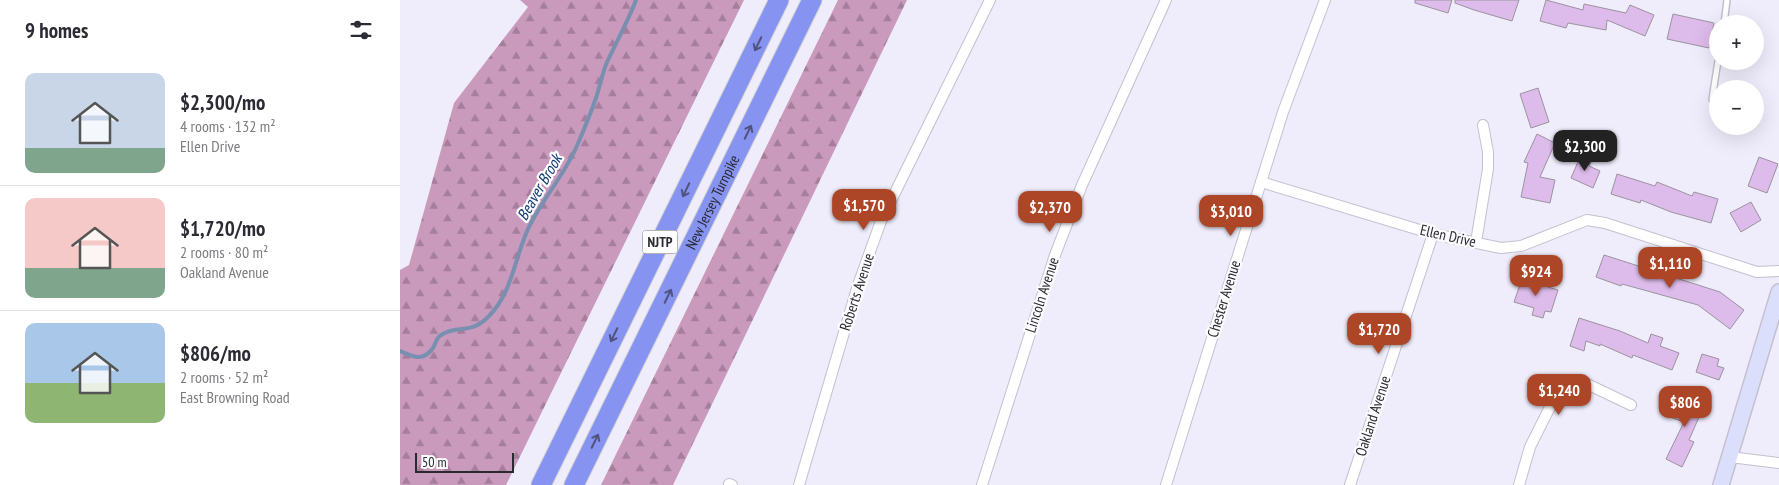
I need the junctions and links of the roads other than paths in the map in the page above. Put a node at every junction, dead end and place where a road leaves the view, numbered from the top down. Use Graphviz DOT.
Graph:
graph roads {
  1 [pos="779,0"];
  2 [pos="812,0"];
  3 [pos="990,0"];
  4 [pos="1166,0"];
  5 [pos="1325,0"];
  6 [pos="1728,0"];
  7 [pos="1726,15"];
  8 [pos="1483,125"];
  9 [pos="1261,182"];
  10 [pos="1433,234"];
  11 [pos="1476,242"];
  12 [pos="1779,271"];
  13 [pos="1779,292"];
  14 [pos="1631,405"];
  15 [pos="1730,457"];
  16 [pos="1779,462"];
  17 [pos="541,485"];
  18 [pos="574,485"];
  19 [pos="799,485"];
  20 [pos="982,485"];
  21 [pos="1166,485"];
  22 [pos="1350,485"];
  23 [pos="1519,485"];
  24 [pos="1722,485"];
  1 -- 17 [label="highway, New Jersey Turnpike / NJTP, one-way"];
  18 -- 2 [label="highway, New Jersey Turnpike / NJTP, one-way"];
  3 -- 19 [label="street, Roberts Avenue"];
  4 -- 20 [label="street, Lincoln Avenue"];
  5 -- 9 [label="street, Chester Avenue"];
  6 -- 7 [label="lane"];
  8 -- 11 [label="street"];
  9 -- 10 [label="street, Ellen Drive"];
  9 -- 21 [label="street, Chester Avenue"];
  10 -- 11 [label="street, Ellen Drive"];
  10 -- 22 [label="street, Oakland Avenue"];
  11 -- 12 [label="street, Ellen Drive"];
  13 -- 15 [label="main road"];
  14 -- 23 [label="street"];
  15 -- 16 [label="street"];
  15 -- 24 [label="main road"];
}
